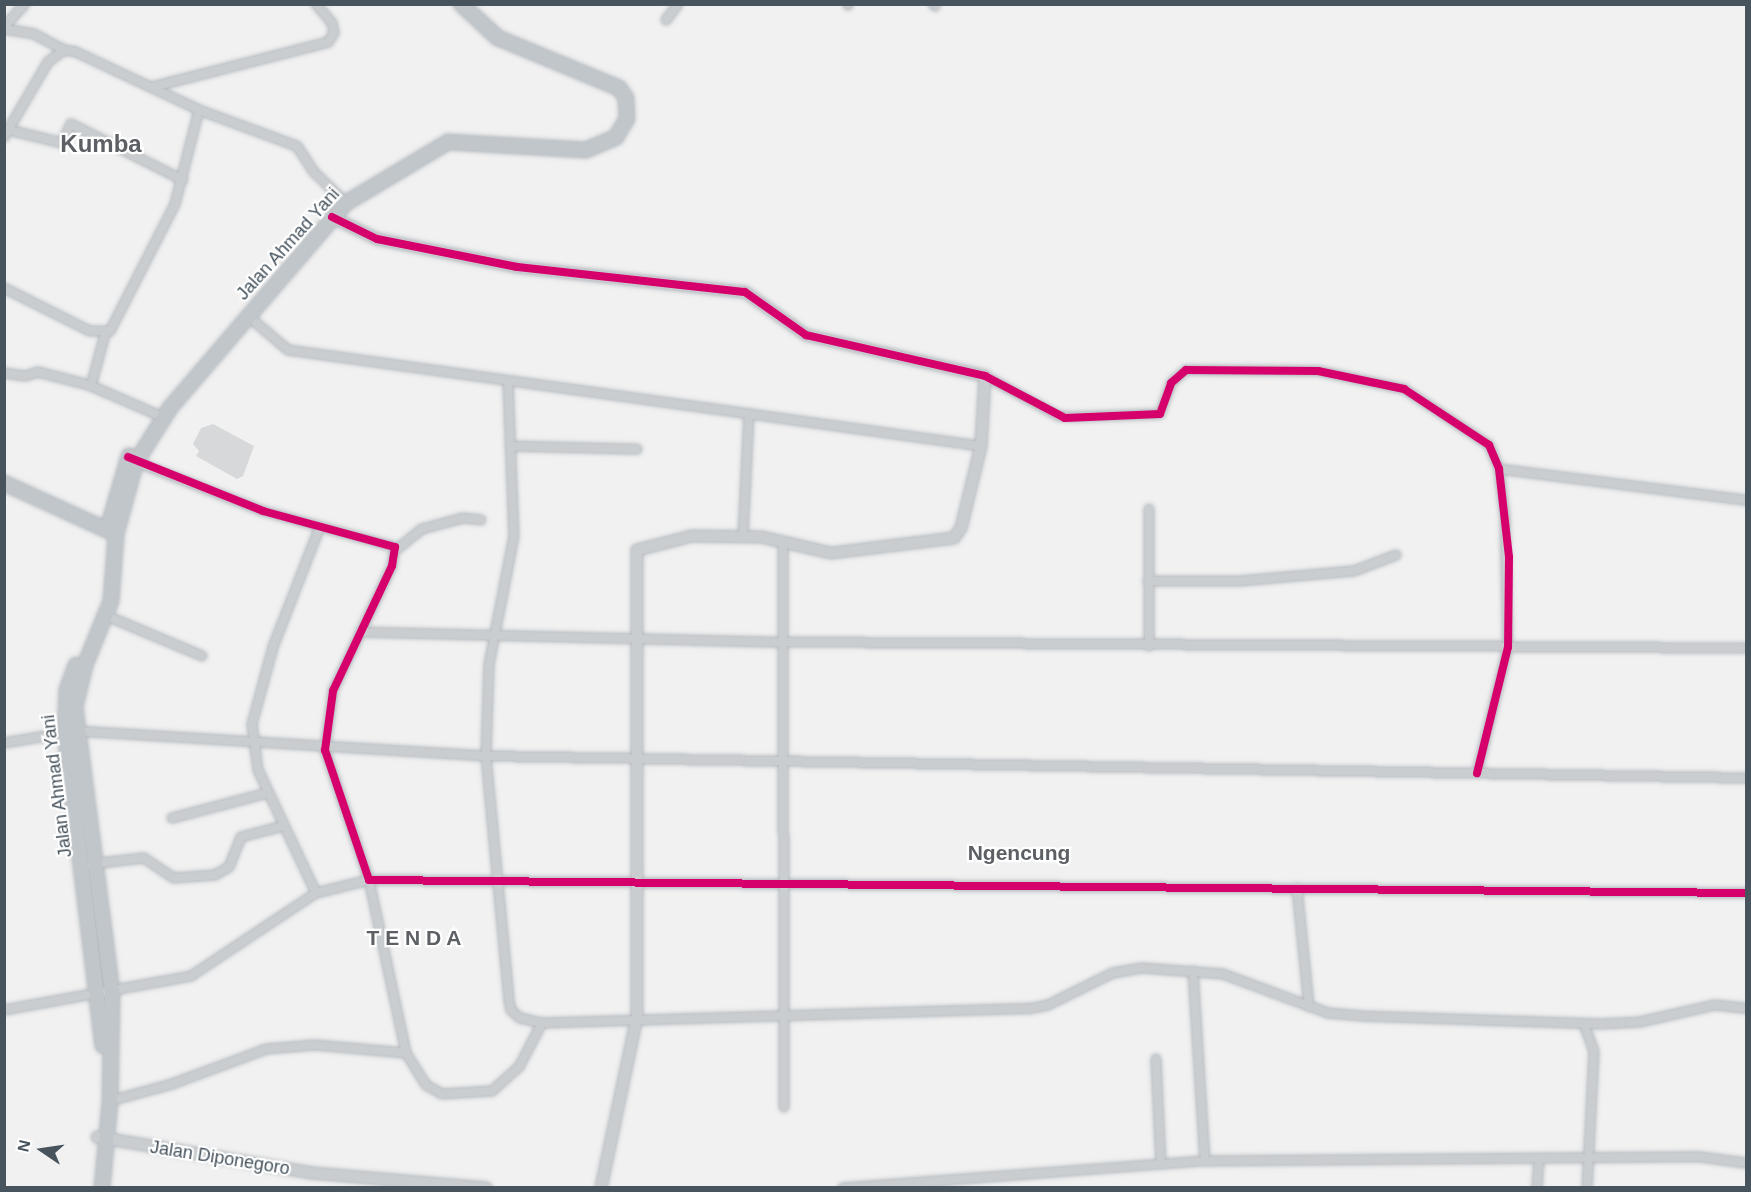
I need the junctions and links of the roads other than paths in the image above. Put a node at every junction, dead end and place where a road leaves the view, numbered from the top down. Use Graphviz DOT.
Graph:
graph roads {
  1 [pos="25,4"];
  2 [pos="316,4"];
  3 [pos="461,4"];
  4 [pos="678,4"];
  5 [pos="666,20"];
  6 [pos="4,28"];
  7 [pos="64,50"];
  8 [pos="152,87"];
  9 [pos="199,110"];
  10 [pos="7,133"];
  11 [pos="183,180"];
  12 [pos="346,203"];
  13 [pos="332,217"];
  14 [pos="4,288"];
  15 [pos="248,316"];
  16 [pos="105,334"];
  17 [pos="4,373"];
  18 [pos="985,376"];
  19 [pos="508,382"];
  20 [pos="91,386"];
  21 [pos="164,411"];
  22 [pos="749,414"];
  23 [pos="510,446"];
  24 [pos="981,446"];
  25 [pos="637,449"];
  26 [pos="132,460"];
  27 [pos="1499,469"];
  28 [pos="4,483"];
  29 [pos="1746,500"];
  30 [pos="1149,510"];
  31 [pos="481,520"];
  32 [pos="319,529"];
  33 [pos="112,533"];
  34 [pos="743,536"];
  35 [pos="783,541"];
  36 [pos="396,550"];
  37 [pos="1396,555"];
  38 [pos="1148,581"];
  39 [pos="104,619"];
  40 [pos="360,632"];
  41 [pos="497,637"];
  42 [pos="636,638"];
  43 [pos="784,642"];
  44 [pos="1149,646"];
  45 [pos="1508,647"];
  46 [pos="1746,648"];
  47 [pos="202,656"];
  48 [pos="70,732"];
  49 [pos="4,743"];
  50 [pos="252,745"];
  51 [pos="325,750"];
  52 [pos="486,756"];
  53 [pos="635,758"];
  54 [pos="783,759"];
  55 [pos="1477,773"];
  56 [pos="1746,778"];
  57 [pos="267,793"];
  58 [pos="172,818"];
  59 [pos="283,826"];
  60 [pos="91,864"];
  61 [pos="369,880"];
  62 [pos="497,882"];
  63 [pos="784,882"];
  64 [pos="636,883"];
  65 [pos="1297,888"];
  66 [pos="316,893"];
  67 [pos="1746,893"];
  68 [pos="1193,970"];
  69 [pos="106,993"];
  70 [pos="1309,1006"];
  71 [pos="1746,1008"];
  72 [pos="4,1010"];
  73 [pos="783,1014"];
  74 [pos="637,1017"];
  75 [pos="542,1023"];
  76 [pos="1584,1024"];
  77 [pos="406,1053"];
  78 [pos="1156,1059"];
  79 [pos="110,1101"];
  80 [pos="784,1107"];
  81 [pos="101,1138"];
  82 [pos="1588,1158"];
  83 [pos="1539,1159"];
  84 [pos="1205,1161"];
  85 [pos="1161,1164"];
  86 [pos="1746,1164"];
  87 [pos="93,1188"];
  88 [pos="102,1188"];
  89 [pos="486,1188"];
  90 [pos="601,1188"];
  91 [pos="843,1188"];
  92 [pos="1537,1188"];
  93 [pos="1587,1188"];
  1 -- 6 [label="street"];
  2 -- 8 [label="street"];
  3 -- 12 [label="highway, Jalan Ahmad Yani"];
  4 -- 5 [label="street"];
  6 -- 7 [label="street"];
  7 -- 8 [label="street"];
  7 -- 10 [label="street"];
  8 -- 9 [label="street"];
  9 -- 11 [label="street"];
  9 -- 12 [label="street"];
  10 -- 11 [label="street"];
  11 -- 16 [label="street"];
  12 -- 13 [label="highway, Jalan Ahmad Yani"];
  13 -- 15 [label="highway, Jalan Ahmad Yani"];
  13 -- 18 [label="street"];
  14 -- 16 [label="street"];
  15 -- 19 [label="street"];
  15 -- 21 [label="highway, Jalan Ahmad Yani"];
  16 -- 20 [label="street"];
  17 -- 20 [label="street"];
  18 -- 24 [label="street"];
  18 -- 27 [label="street"];
  19 -- 22 [label="street"];
  19 -- 23 [label="street"];
  20 -- 21 [label="street"];
  21 -- 26 [label="highway, Jalan Ahmad Yani"];
  22 -- 24 [label="street"];
  22 -- 34 [label="street"];
  23 -- 25 [label="street"];
  23 -- 41 [label="street"];
  24 -- 35 [label="street"];
  26 -- 32 [label="street"];
  26 -- 33 [label="highway, Jalan Ahmad Yani"];
  27 -- 29 [label="street"];
  27 -- 45 [label="street"];
  28 -- 33 [label="highway"];
  30 -- 38 [label="street"];
  31 -- 36 [label="street"];
  32 -- 36 [label="street"];
  32 -- 50 [label="street"];
  33 -- 39 [label="highway, Jalan Ahmad Yani"];
  34 -- 35 [label="street"];
  34 -- 42 [label="street"];
  35 -- 43 [label="street"];
  36 -- 40 [label="street"];
  37 -- 38 [label="street"];
  38 -- 44 [label="street"];
  39 -- 47 [label="street"];
  39 -- 48 [label="highway, Jalan Ahmad Yani"];
  40 -- 41 [label="street"];
  40 -- 51 [label="street"];
  41 -- 42 [label="street"];
  41 -- 52 [label="street"];
  42 -- 43 [label="street"];
  42 -- 53 [label="street"];
  43 -- 44 [label="street"];
  43 -- 54 [label="street"];
  44 -- 45 [label="street"];
  45 -- 46 [label="street"];
  45 -- 55 [label="street"];
  48 -- 49 [label="street"];
  48 -- 50 [label="street"];
  48 -- 60 [label="highway, Jalan Ahmad Yani"];
  50 -- 51 [label="street"];
  50 -- 57 [label="street"];
  51 -- 52 [label="street"];
  51 -- 61 [label="street"];
  52 -- 53 [label="street"];
  52 -- 62 [label="street"];
  53 -- 54 [label="street"];
  53 -- 64 [label="street"];
  54 -- 55 [label="street"];
  54 -- 63 [label="street"];
  55 -- 56 [label="street"];
  57 -- 58 [label="street"];
  57 -- 59 [label="street"];
  59 -- 60 [label="street"];
  59 -- 66 [label="street"];
  60 -- 69 [label="highway, Jalan Ahmad Yani"];
  61 -- 62 [label="street"];
  61 -- 66 [label="street"];
  61 -- 77 [label="street"];
  62 -- 64 [label="street"];
  62 -- 75 [label="street"];
  63 -- 64 [label="street"];
  63 -- 65 [label="street"];
  63 -- 73 [label="street"];
  64 -- 74 [label="street"];
  65 -- 67 [label="street"];
  65 -- 70 [label="street"];
  66 -- 69 [label="street"];
  68 -- 70 [label="street"];
  68 -- 73 [label="street"];
  68 -- 84 [label="street"];
  69 -- 72 [label="street"];
  69 -- 79 [label="highway, Jalan Ahmad Yani"];
  69 -- 81 [label="highway, Jalan Ahmad Yani"];
  70 -- 76 [label="street"];
  71 -- 76 [label="street"];
  73 -- 74 [label="street"];
  73 -- 80 [label="street"];
  74 -- 75 [label="street"];
  74 -- 90 [label="street"];
  75 -- 77 [label="street"];
  76 -- 82 [label="street"];
  77 -- 79 [label="street"];
  78 -- 85 [label="street"];
  79 -- 81 [label="highway, Jalan Ahmad Yani"];
  81 -- 87 [label="highway, Jalan Ahmad Yani"];
  81 -- 88 [label="highway, Jalan Ahmad Yani"];
  81 -- 89 [label="street, Jalan Diponegoro"];
  82 -- 83 [label="street"];
  82 -- 86 [label="street"];
  82 -- 93 [label="street"];
  83 -- 84 [label="street"];
  83 -- 92 [label="street"];
  84 -- 85 [label="street"];
  85 -- 91 [label="street"];
}
